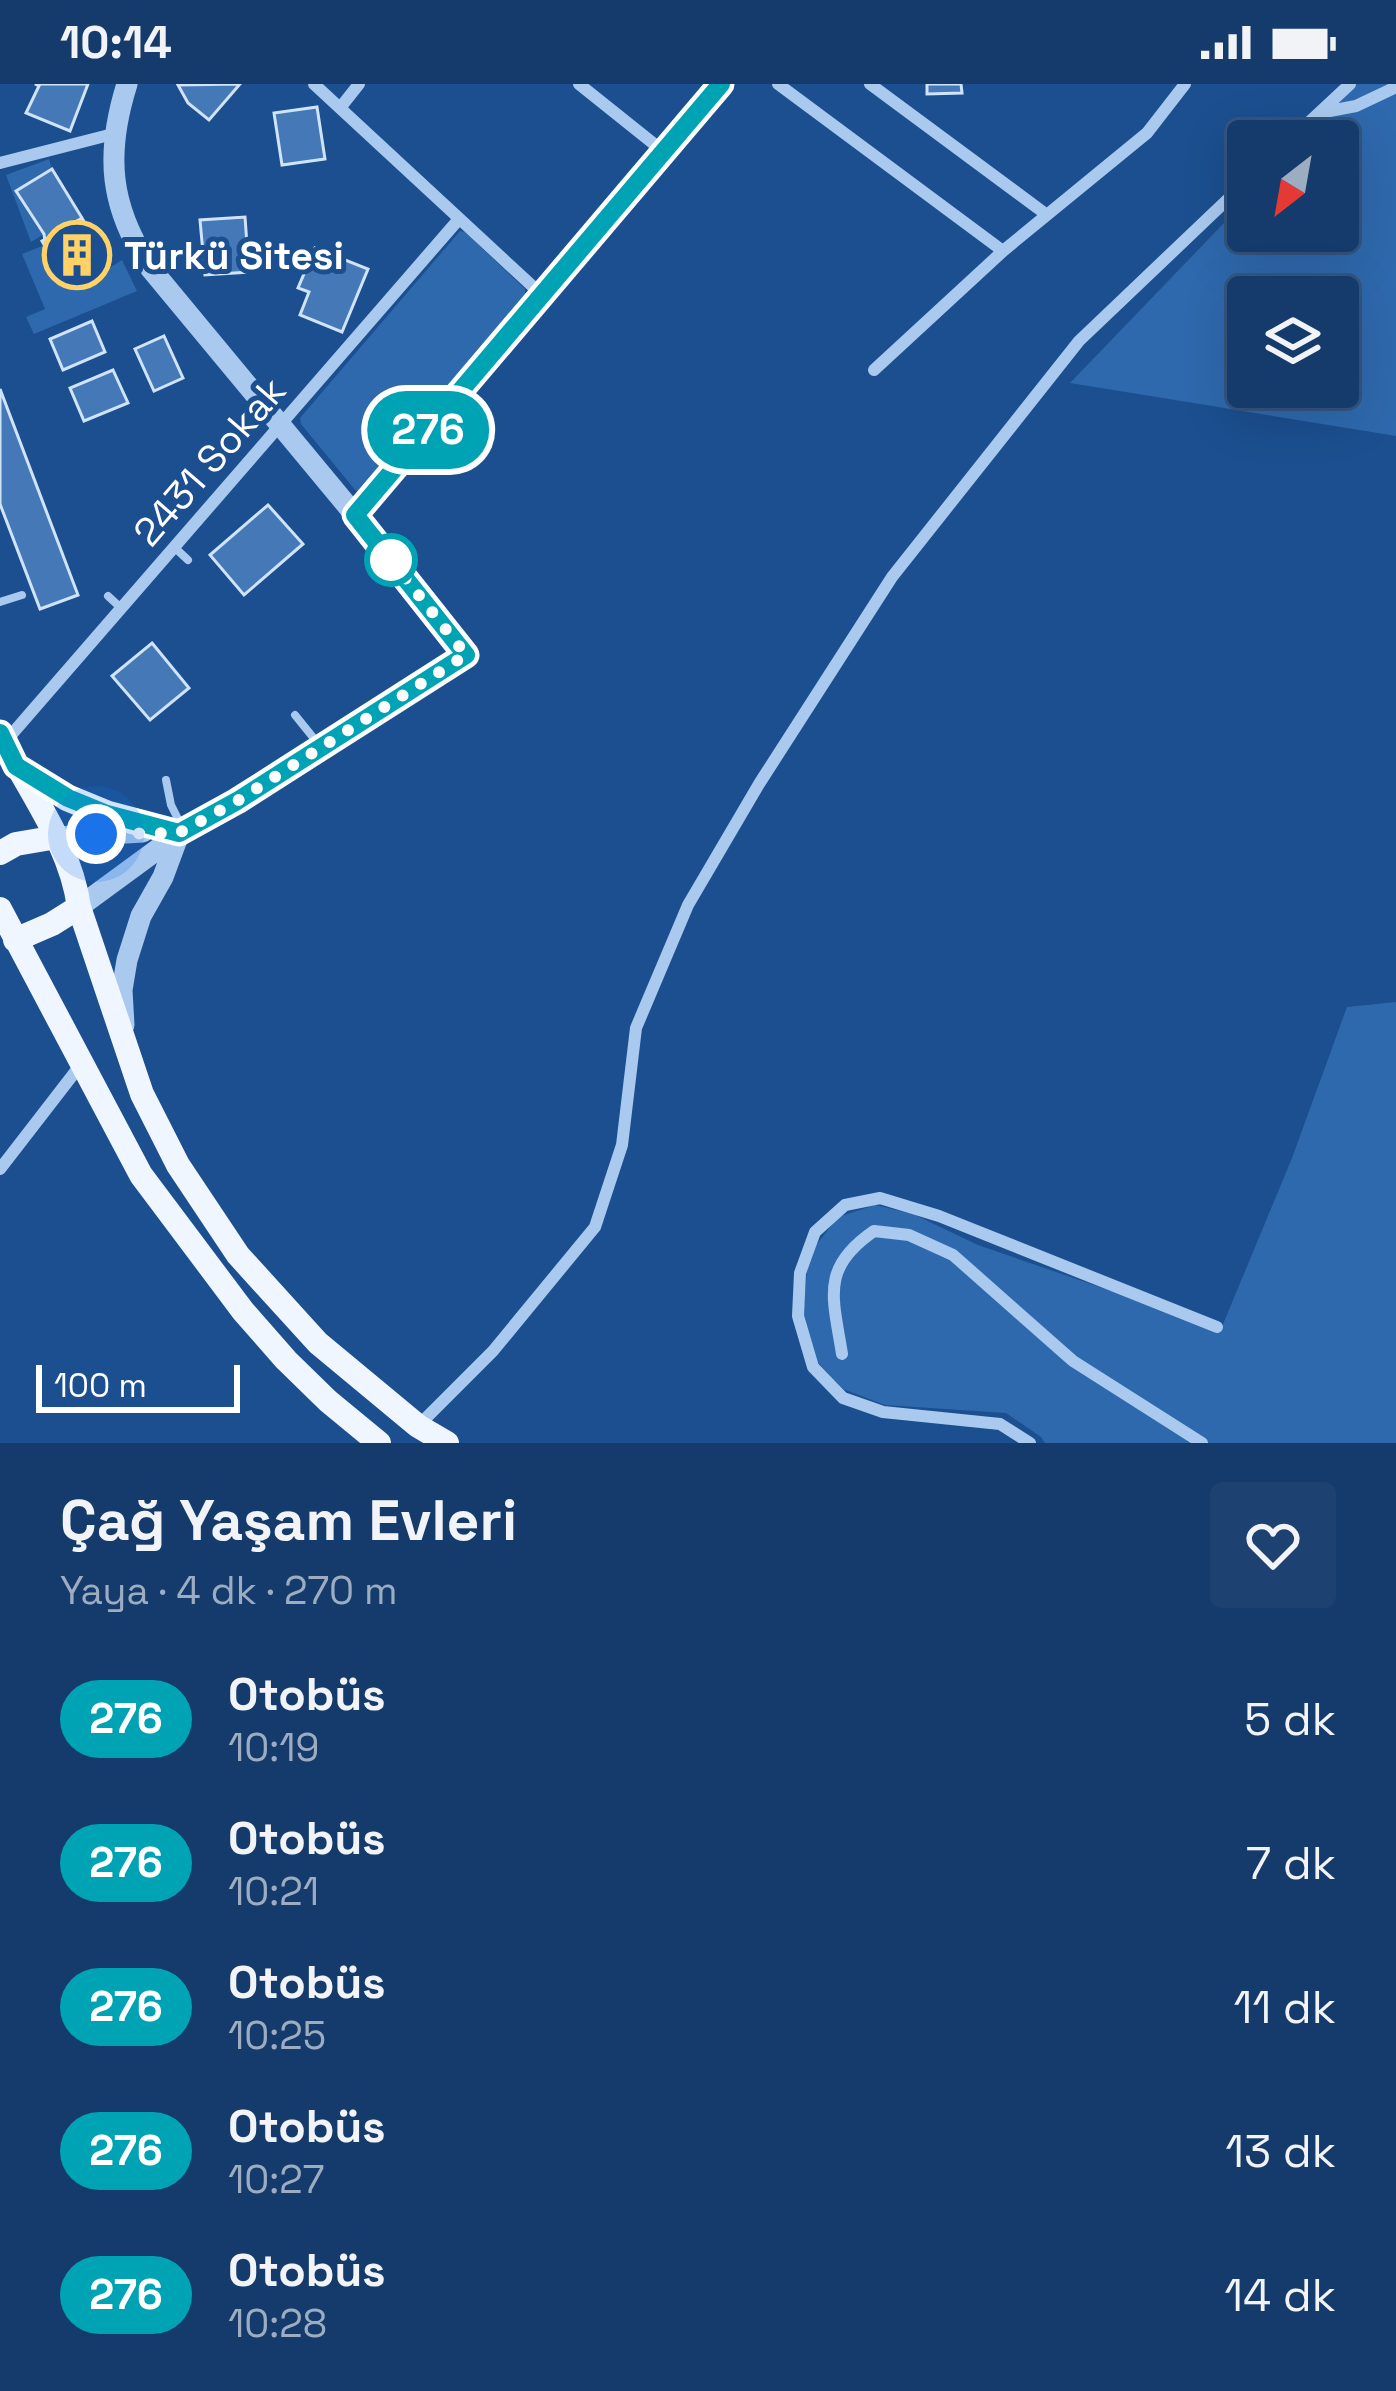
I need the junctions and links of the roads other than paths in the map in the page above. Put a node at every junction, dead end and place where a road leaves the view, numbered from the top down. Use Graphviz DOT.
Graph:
graph roads {
  1 [pos="127,84"];
  2 [pos="314,84"];
  3 [pos="359,84"];
  4 [pos="579,84"];
  5 [pos="721,84"];
  6 [pos="778,84"];
  7 [pos="870,84"];
  8 [pos="1185,84"];
  9 [pos="1350,84"];
  10 [pos="1396,87"];
  11 [pos="340,108"];
  12 [pos="1319,113"];
  13 [pos="1312,120"];
  14 [pos="113,134"];
  15 [pos="664,152"];
  16 [pos="0,163"];
  17 [pos="1227,200"];
  18 [pos="1047,214"];
  19 [pos="459,219"];
  20 [pos="1003,251"];
  21 [pos="543,296"];
  22 [pos="874,370"];
  23 [pos="280,424"];
  24 [pos="355,515"];
  25 [pos="174,547"];
  26 [pos="188,560"];
  27 [pos="22,595"];
  28 [pos="108,596"];
  29 [pos="0,602"];
  30 [pos="121,608"];
  31 [pos="295,715"];
  32 [pos="7,747"];
  33 [pos="321,748"];
  34 [pos="166,780"];
  35 [pos="182,832"];
  36 [pos="57,837"];
  37 [pos="0,853"];
  38 [pos="79,907"];
  39 [pos="0,909"];
  40 [pos="7,942"];
  41 [pos="126,1042"];
  42 [pos="82,1063"];
  43 [pos="0,1169"];
  44 [pos="1217,1327"];
  45 [pos="842,1354"];
  46 [pos="418,1426"];
  47 [pos="379,1443"];
  48 [pos="447,1443"];
  49 [pos="1030,1443"];
  50 [pos="1202,1443"];
  1 -- 14 [label="street"];
  2 -- 11 [label="street"];
  3 -- 11 [label="street"];
  4 -- 15 [label="street"];
  5 -- 15 [label="street"];
  6 -- 20 [label="street"];
  7 -- 18 [label="street"];
  8 -- 18 [label="street"];
  9 -- 12 [label="street"];
  10 -- 12 [label="street"];
  11 -- 19 [label="street"];
  12 -- 13 [label="street"];
  14 -- 16 [label="street"];
  14 -- 23 [label="street"];
  15 -- 21 [label="street"];
  17 -- 46 [label="street"];
  18 -- 20 [label="street"];
  19 -- 21 [label="street"];
  19 -- 23 [label="street, 2431 Sokak"];
  20 -- 22 [label="street"];
  21 -- 24 [label="street"];
  23 -- 24 [label="street"];
  23 -- 25 [label="street, 2431 Sokak"];
  24 -- 33 [label="street"];
  25 -- 26 [label="lane"];
  25 -- 30 [label="street, 2431 Sokak"];
  27 -- 29 [label="lane"];
  28 -- 30 [label="lane"];
  30 -- 32 [label="street, 2431 Sokak"];
  31 -- 33 [label="lane"];
  32 -- 35 [label="street"];
  32 -- 36 [label="main road"];
  33 -- 35 [label="street"];
  34 -- 35 [label="lane"];
  35 -- 36 [label="street"];
  35 -- 38 [label="street"];
  35 -- 41 [label="street"];
  36 -- 37 [label="main road"];
  36 -- 38 [label="main road"];
  38 -- 40 [label="main road"];
  38 -- 41 [label="main road"];
  39 -- 40 [label="main road"];
  40 -- 42 [label="main road"];
  41 -- 46 [label="main road"];
  42 -- 43 [label="street"];
  42 -- 47 [label="main road"];
  44 -- 49 [label="street"];
  45 -- 50 [label="street"];
  46 -- 48 [label="main road"];
}
